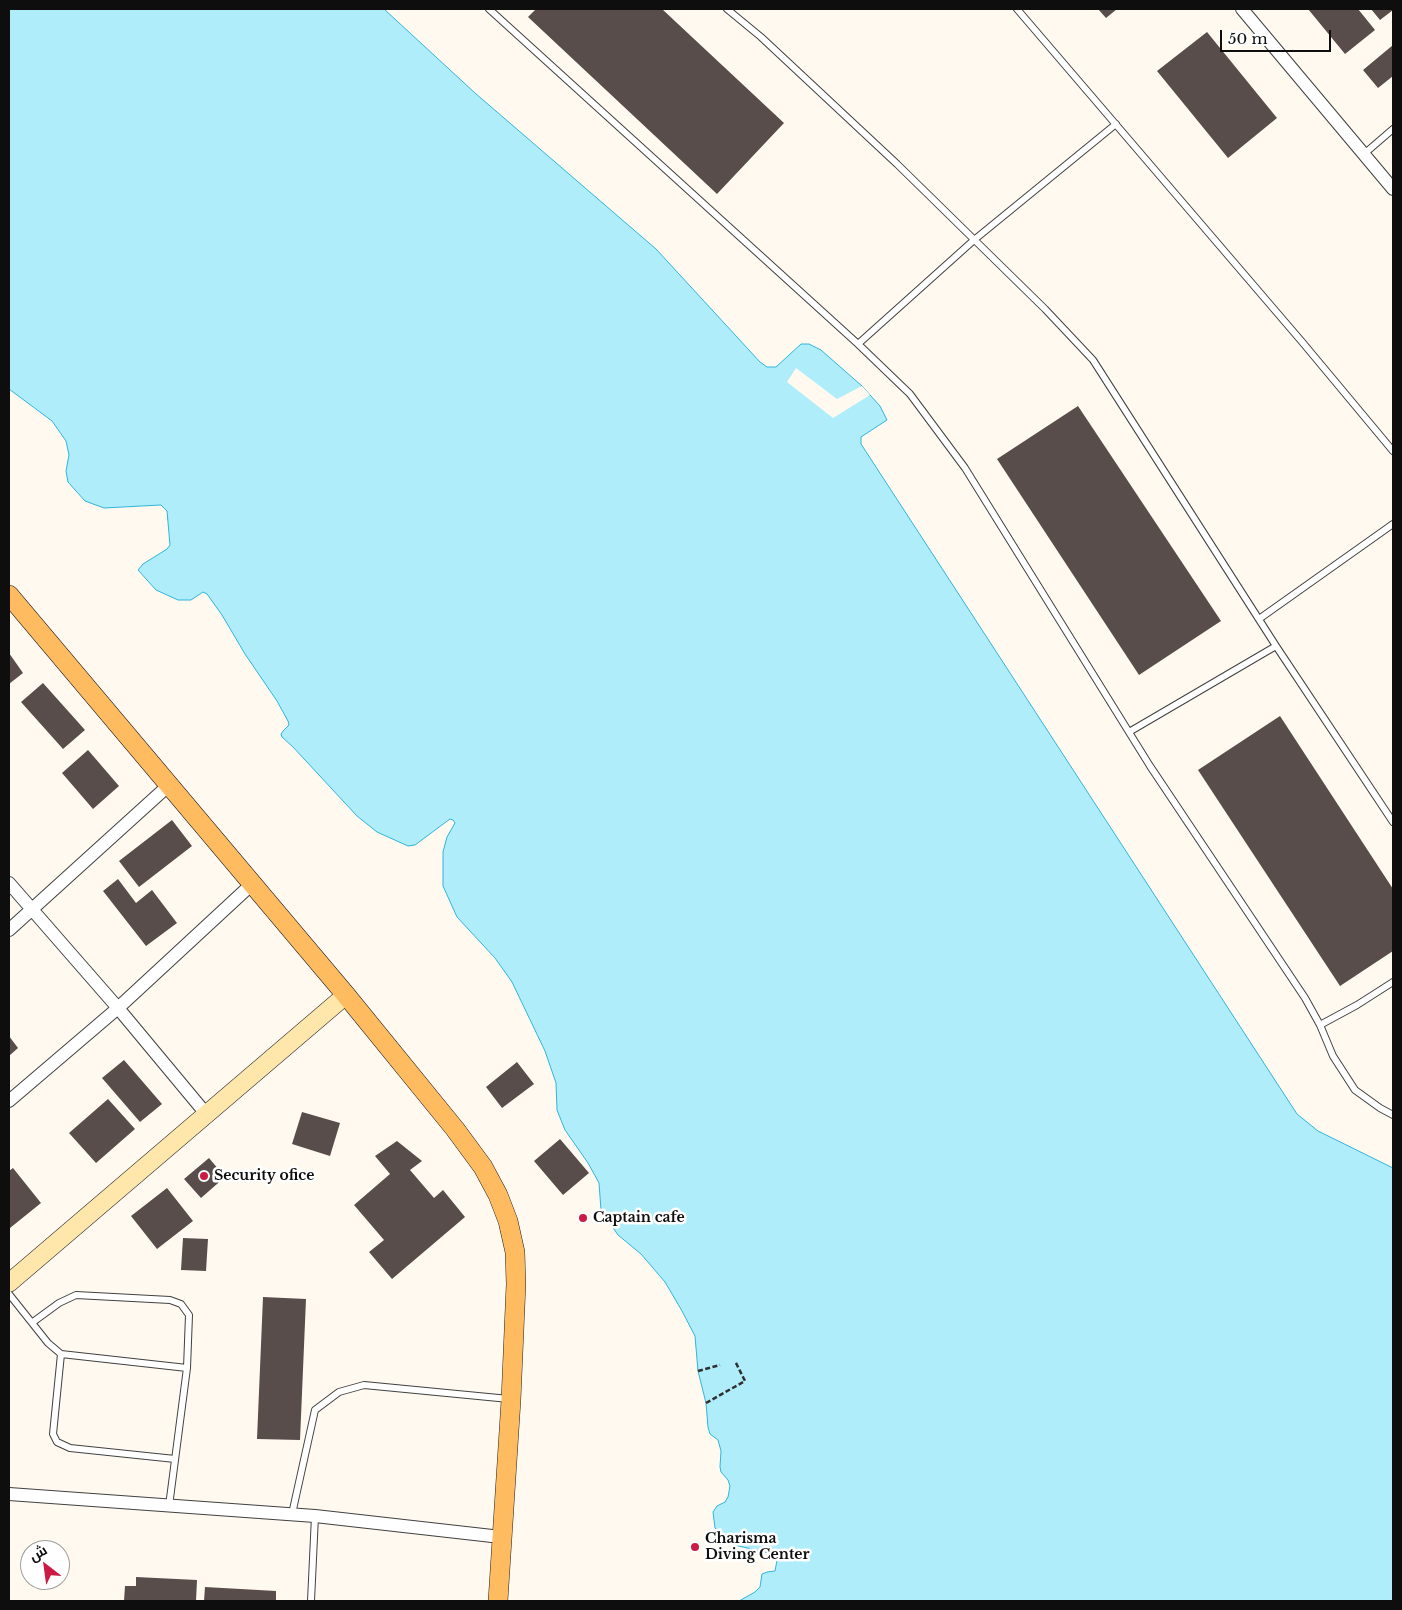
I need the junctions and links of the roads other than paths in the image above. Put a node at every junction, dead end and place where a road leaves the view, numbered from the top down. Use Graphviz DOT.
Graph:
graph roads {
  1 [pos="489,9"];
  2 [pos="727,9"];
  3 [pos="1017,9"];
  4 [pos="1242,9"];
  5 [pos="1116,124"];
  6 [pos="1393,129"];
  7 [pos="1364,154"];
  8 [pos="1393,189"];
  9 [pos="974,240"];
  10 [pos="858,344"];
  11 [pos="1393,451"];
  12 [pos="1393,524"];
  13 [pos="9,595"];
  14 [pos="1259,619"];
  15 [pos="1276,646"];
  16 [pos="1129,732"];
  17 [pos="169,785"];
  18 [pos="1393,822"];
  19 [pos="9,883"];
  20 [pos="252,884"];
  21 [pos="32,910"];
  22 [pos="9,930"];
  23 [pos="1393,982"];
  24 [pos="346,995"];
  25 [pos="118,1008"];
  26 [pos="1320,1024"];
  27 [pos="9,1101"];
  28 [pos="207,1115"];
  29 [pos="1393,1115"];
  30 [pos="9,1283"];
  31 [pos="9,1294"];
  32 [pos="32,1322"];
  33 [pos="60,1354"];
  34 [pos="187,1368"];
  35 [pos="511,1400"];
  36 [pos="175,1459"];
  37 [pos="9,1494"];
  38 [pos="169,1506"];
  39 [pos="292,1514"];
  40 [pos="315,1516"];
  41 [pos="501,1536"];
  42 [pos="311,1601"];
  43 [pos="498,1601"];
  1 -- 10 [label="lane"];
  2 -- 9 [label="lane"];
  3 -- 5 [label="lane"];
  4 -- 7 [label="street"];
  5 -- 9 [label="lane"];
  5 -- 11 [label="lane"];
  6 -- 7 [label="lane"];
  7 -- 8 [label="street"];
  9 -- 10 [label="lane"];
  9 -- 14 [label="lane"];
  10 -- 16 [label="lane"];
  12 -- 14 [label="lane"];
  13 -- 17 [label="main road"];
  14 -- 15 [label="lane"];
  15 -- 16 [label="lane"];
  15 -- 18 [label="lane"];
  16 -- 26 [label="lane"];
  17 -- 20 [label="main road"];
  17 -- 21 [label="street"];
  19 -- 21 [label="street"];
  20 -- 24 [label="main road"];
  20 -- 25 [label="street"];
  21 -- 22 [label="street"];
  21 -- 25 [label="street"];
  23 -- 26 [label="lane"];
  24 -- 28 [label="street"];
  24 -- 35 [label="main road"];
  25 -- 27 [label="street"];
  25 -- 28 [label="street"];
  26 -- 29 [label="lane"];
  28 -- 30 [label="street"];
  31 -- 32 [label="lane"];
  32 -- 33 [label="lane"];
  32 -- 34 [label="lane"];
  33 -- 34 [label="lane"];
  33 -- 36 [label="lane"];
  34 -- 36 [label="lane"];
  35 -- 39 [label="lane"];
  35 -- 41 [label="main road"];
  36 -- 38 [label="lane"];
  37 -- 38 [label="street"];
  38 -- 39 [label="street"];
  39 -- 40 [label="street"];
  40 -- 41 [label="street"];
  40 -- 42 [label="lane"];
  41 -- 43 [label="main road"];
}
